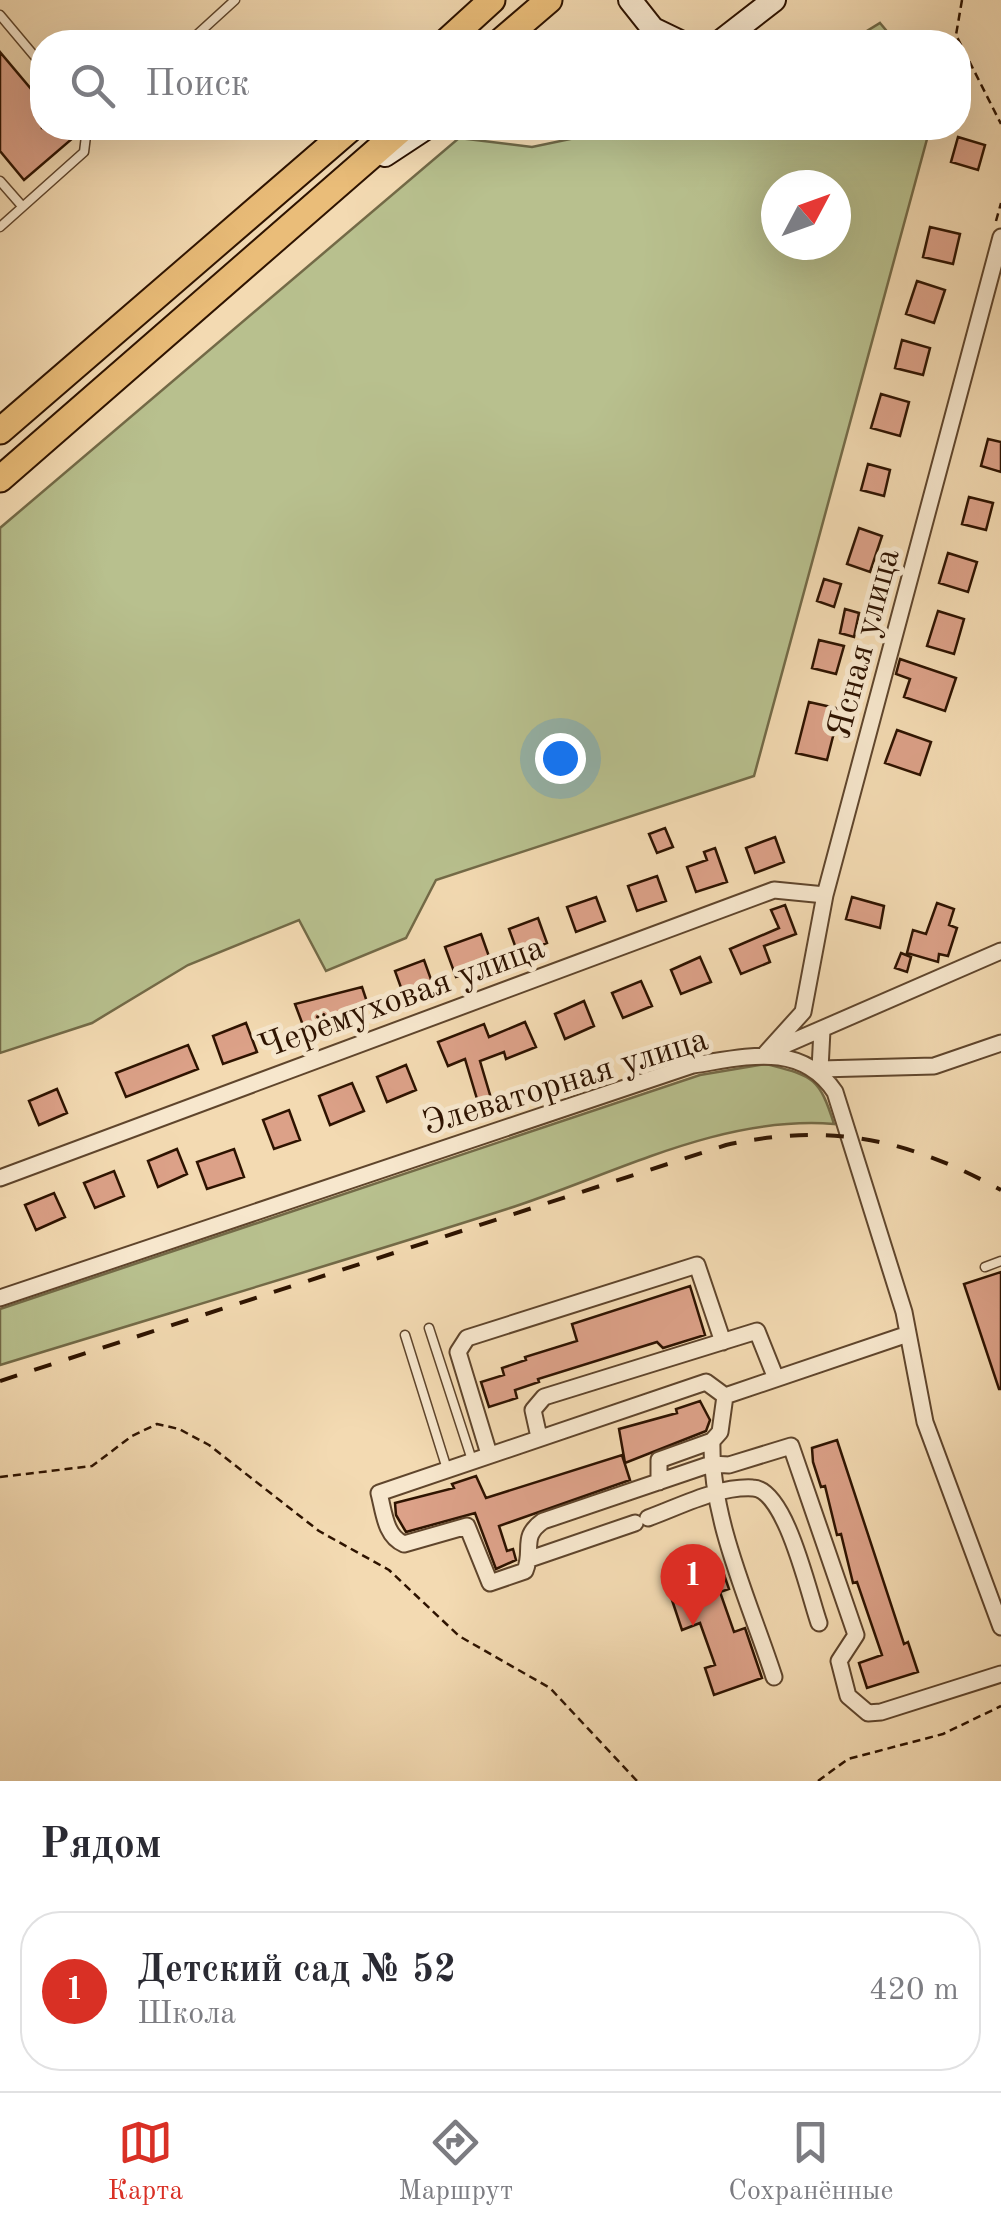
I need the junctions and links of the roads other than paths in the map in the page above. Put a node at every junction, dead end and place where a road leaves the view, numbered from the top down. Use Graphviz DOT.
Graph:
graph roads {
  1 [pos="235,0"];
  2 [pos="492,0"];
  3 [pos="548,0"];
  4 [pos="630,0"];
  5 [pos="774,0"];
  6 [pos="0,15"];
  7 [pos="202,30"];
  8 [pos="459,30"];
  9 [pos="514,30"];
  10 [pos="655,30"];
  11 [pos="736,30"];
  12 [pos="30,50"];
  13 [pos="86,140"];
  14 [pos="337,140"];
  15 [pos="388,140"];
  16 [pos="408,140"];
  17 [pos="0,181"];
  18 [pos="324,196"];
  19 [pos="22,206"];
  20 [pos="0,227"];
  21 [pos="1001,237"];
  22 [pos="0,432"];
  23 [pos="0,479"];
  24 [pos="825,896"];
  25 [pos="1001,952"];
  26 [pos="822,1030"];
  27 [pos="1001,1043"];
  28 [pos="766,1053"];
  29 [pos="820,1069"];
  30 [pos="0,1178"];
  31 [pos="1001,1261"];
  32 [pos="985,1267"];
  33 [pos="0,1298"];
  34 [pos="429,1328"];
  35 [pos="908,1334"];
  36 [pos="404,1335"];
  37 [pos="724,1342"];
  38 [pos="775,1376"];
  39 [pos="725,1396"];
  40 [pos="539,1437"];
  41 [pos="712,1441"];
  42 [pos="489,1454"];
  43 [pos="472,1460"];
  44 [pos="711,1464"];
  45 [pos="447,1469"];
  46 [pos="659,1482"];
  47 [pos="717,1493"];
  48 [pos="530,1559"];
  49 [pos="819,1624"];
  50 [pos="1001,1627"];
  51 [pos="1001,1674"];
  52 [pos="774,1678"];
  1 -- 7 [label="lane"];
  2 -- 8 [label="main road"];
  3 -- 9 [label="main road"];
  4 -- 10 [label="street"];
  5 -- 11 [label="street"];
  6 -- 12 [label="lane"];
  13 -- 19 [label="lane"];
  14 -- 22 [label="main road"];
  15 -- 18 [label="main road"];
  16 -- 18 [label="street"];
  17 -- 19 [label="lane"];
  18 -- 23 [label="main road"];
  19 -- 20 [label="lane"];
  21 -- 24 [label="street, Ясная улица"];
  24 -- 28 [label="street, Ясная улица"];
  24 -- 30 [label="street, Черёмуховая улица"];
  25 -- 26 [label="street"];
  26 -- 28 [label="street"];
  26 -- 29 [label="street"];
  27 -- 29 [label="street, Элеваторная улица"];
  28 -- 29 [label="street, Элеваторная улица"];
  28 -- 33 [label="street, Элеваторная улица"];
  29 -- 35 [label="street"];
  31 -- 32 [label="lane"];
  34 -- 43 [label="lane"];
  35 -- 38 [label="street"];
  35 -- 50 [label="street"];
  36 -- 45 [label="lane"];
  37 -- 38 [label="street"];
  37 -- 40 [label="street"];
  37 -- 42 [label="street"];
  38 -- 39 [label="street"];
  39 -- 40 [label="street"];
  39 -- 41 [label="street"];
  40 -- 42 [label="street"];
  41 -- 44 [label="street"];
  41 -- 46 [label="street"];
  42 -- 43 [label="street"];
  43 -- 45 [label="street"];
  44 -- 46 [label="street"];
  44 -- 47 [label="street"];
  44 -- 51 [label="street"];
  45 -- 48 [label="street"];
  46 -- 48 [label="street"];
  47 -- 48 [label="street"];
  47 -- 49 [label="street"];
  47 -- 52 [label="street"];
}
